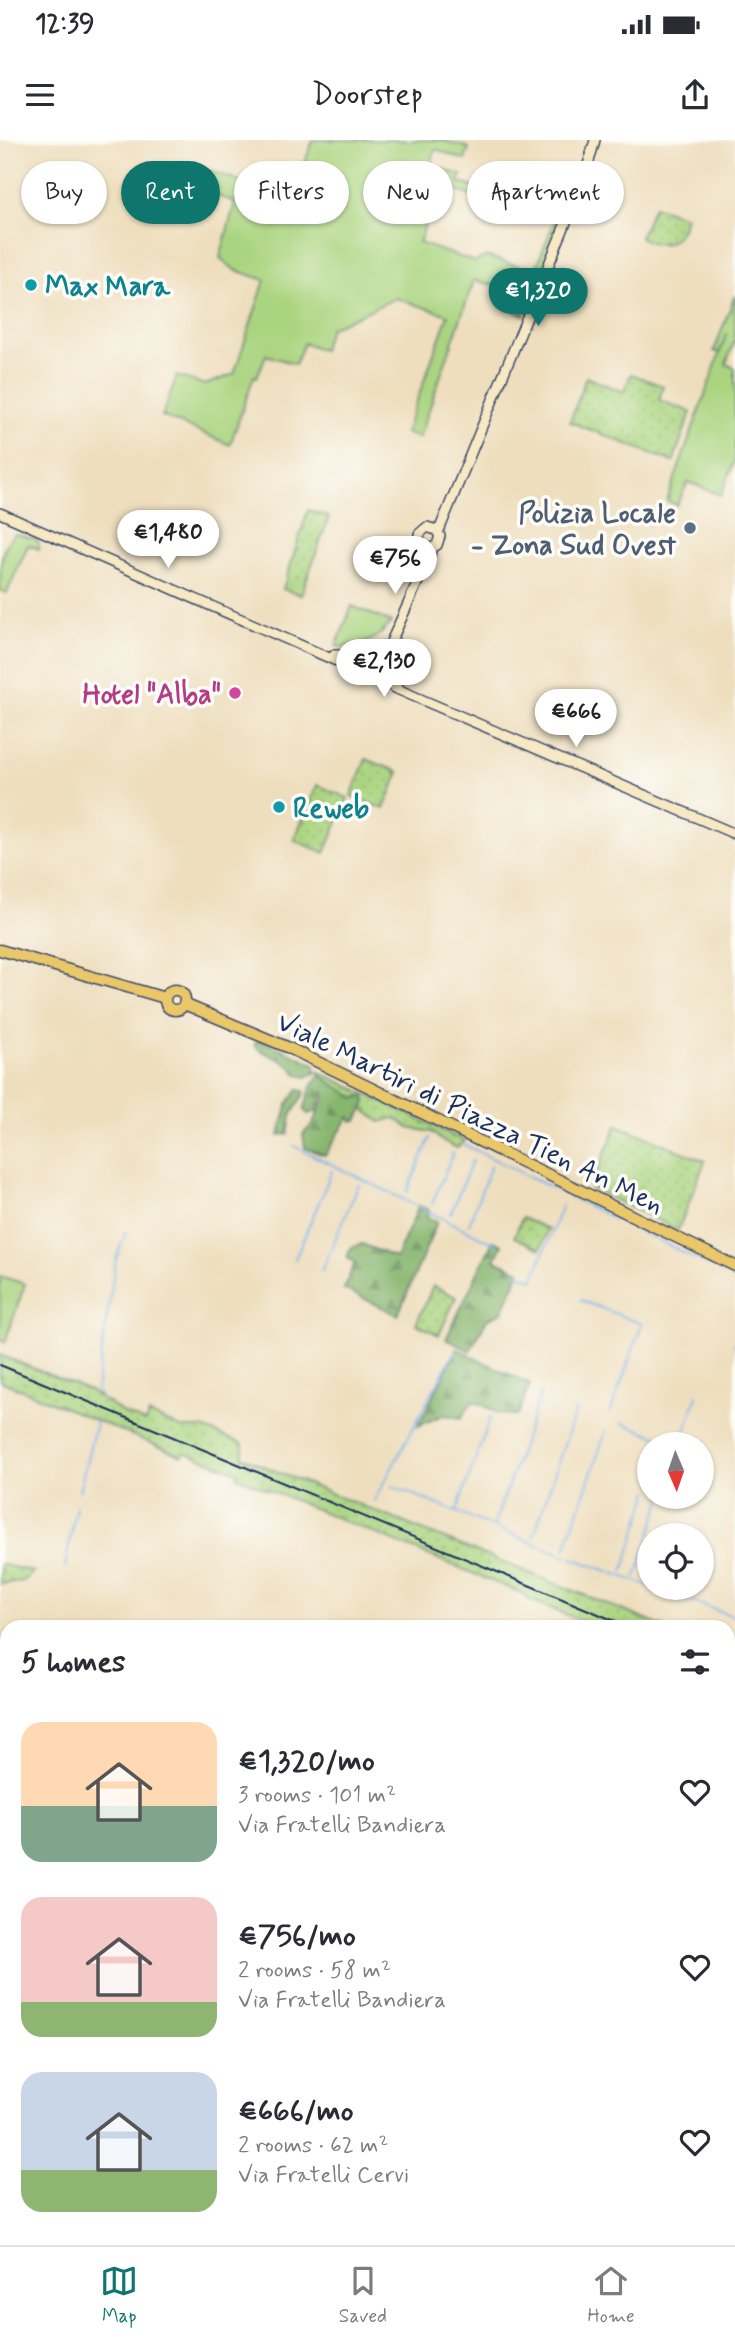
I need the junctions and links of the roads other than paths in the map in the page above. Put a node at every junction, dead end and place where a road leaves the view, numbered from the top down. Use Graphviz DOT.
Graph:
graph roads {
  1 [pos="595,140"];
  2 [pos="447,508"];
  3 [pos="0,513"];
  4 [pos="429,527"];
  5 [pos="438,533"];
  6 [pos="421,546"];
  7 [pos="433,548"];
  8 [pos="421,570"];
  9 [pos="395,633"];
  10 [pos="368,654"];
  11 [pos="326,655"];
  12 [pos="382,664"];
  13 [pos="361,669"];
  14 [pos="371,675"];
  15 [pos="405,691"];
  16 [pos="735,834"];
  17 [pos="0,950"];
  18 [pos="735,1266"];
  1 -- 2 [label="main road"];
  2 -- 4 [label="main road"];
  2 -- 5 [label="main road"];
  3 -- 11 [label="main road"];
  4 -- 5 [label="main road"];
  4 -- 6 [label="main road"];
  5 -- 7 [label="main road"];
  6 -- 7 [label="main road"];
  6 -- 8 [label="main road"];
  7 -- 8 [label="main road"];
  8 -- 9 [label="main road"];
  9 -- 10 [label="main road"];
  9 -- 12 [label="main road"];
  10 -- 11 [label="main road"];
  10 -- 12 [label="main road"];
  10 -- 13 [label="main road"];
  11 -- 13 [label="main road"];
  12 -- 14 [label="main road"];
  12 -- 15 [label="main road"];
  13 -- 14 [label="main road"];
  14 -- 15 [label="main road"];
  15 -- 16 [label="main road"];
  17 -- 18 [label="main road, Viale Martiri di Piazza Tien An Men"];
}
